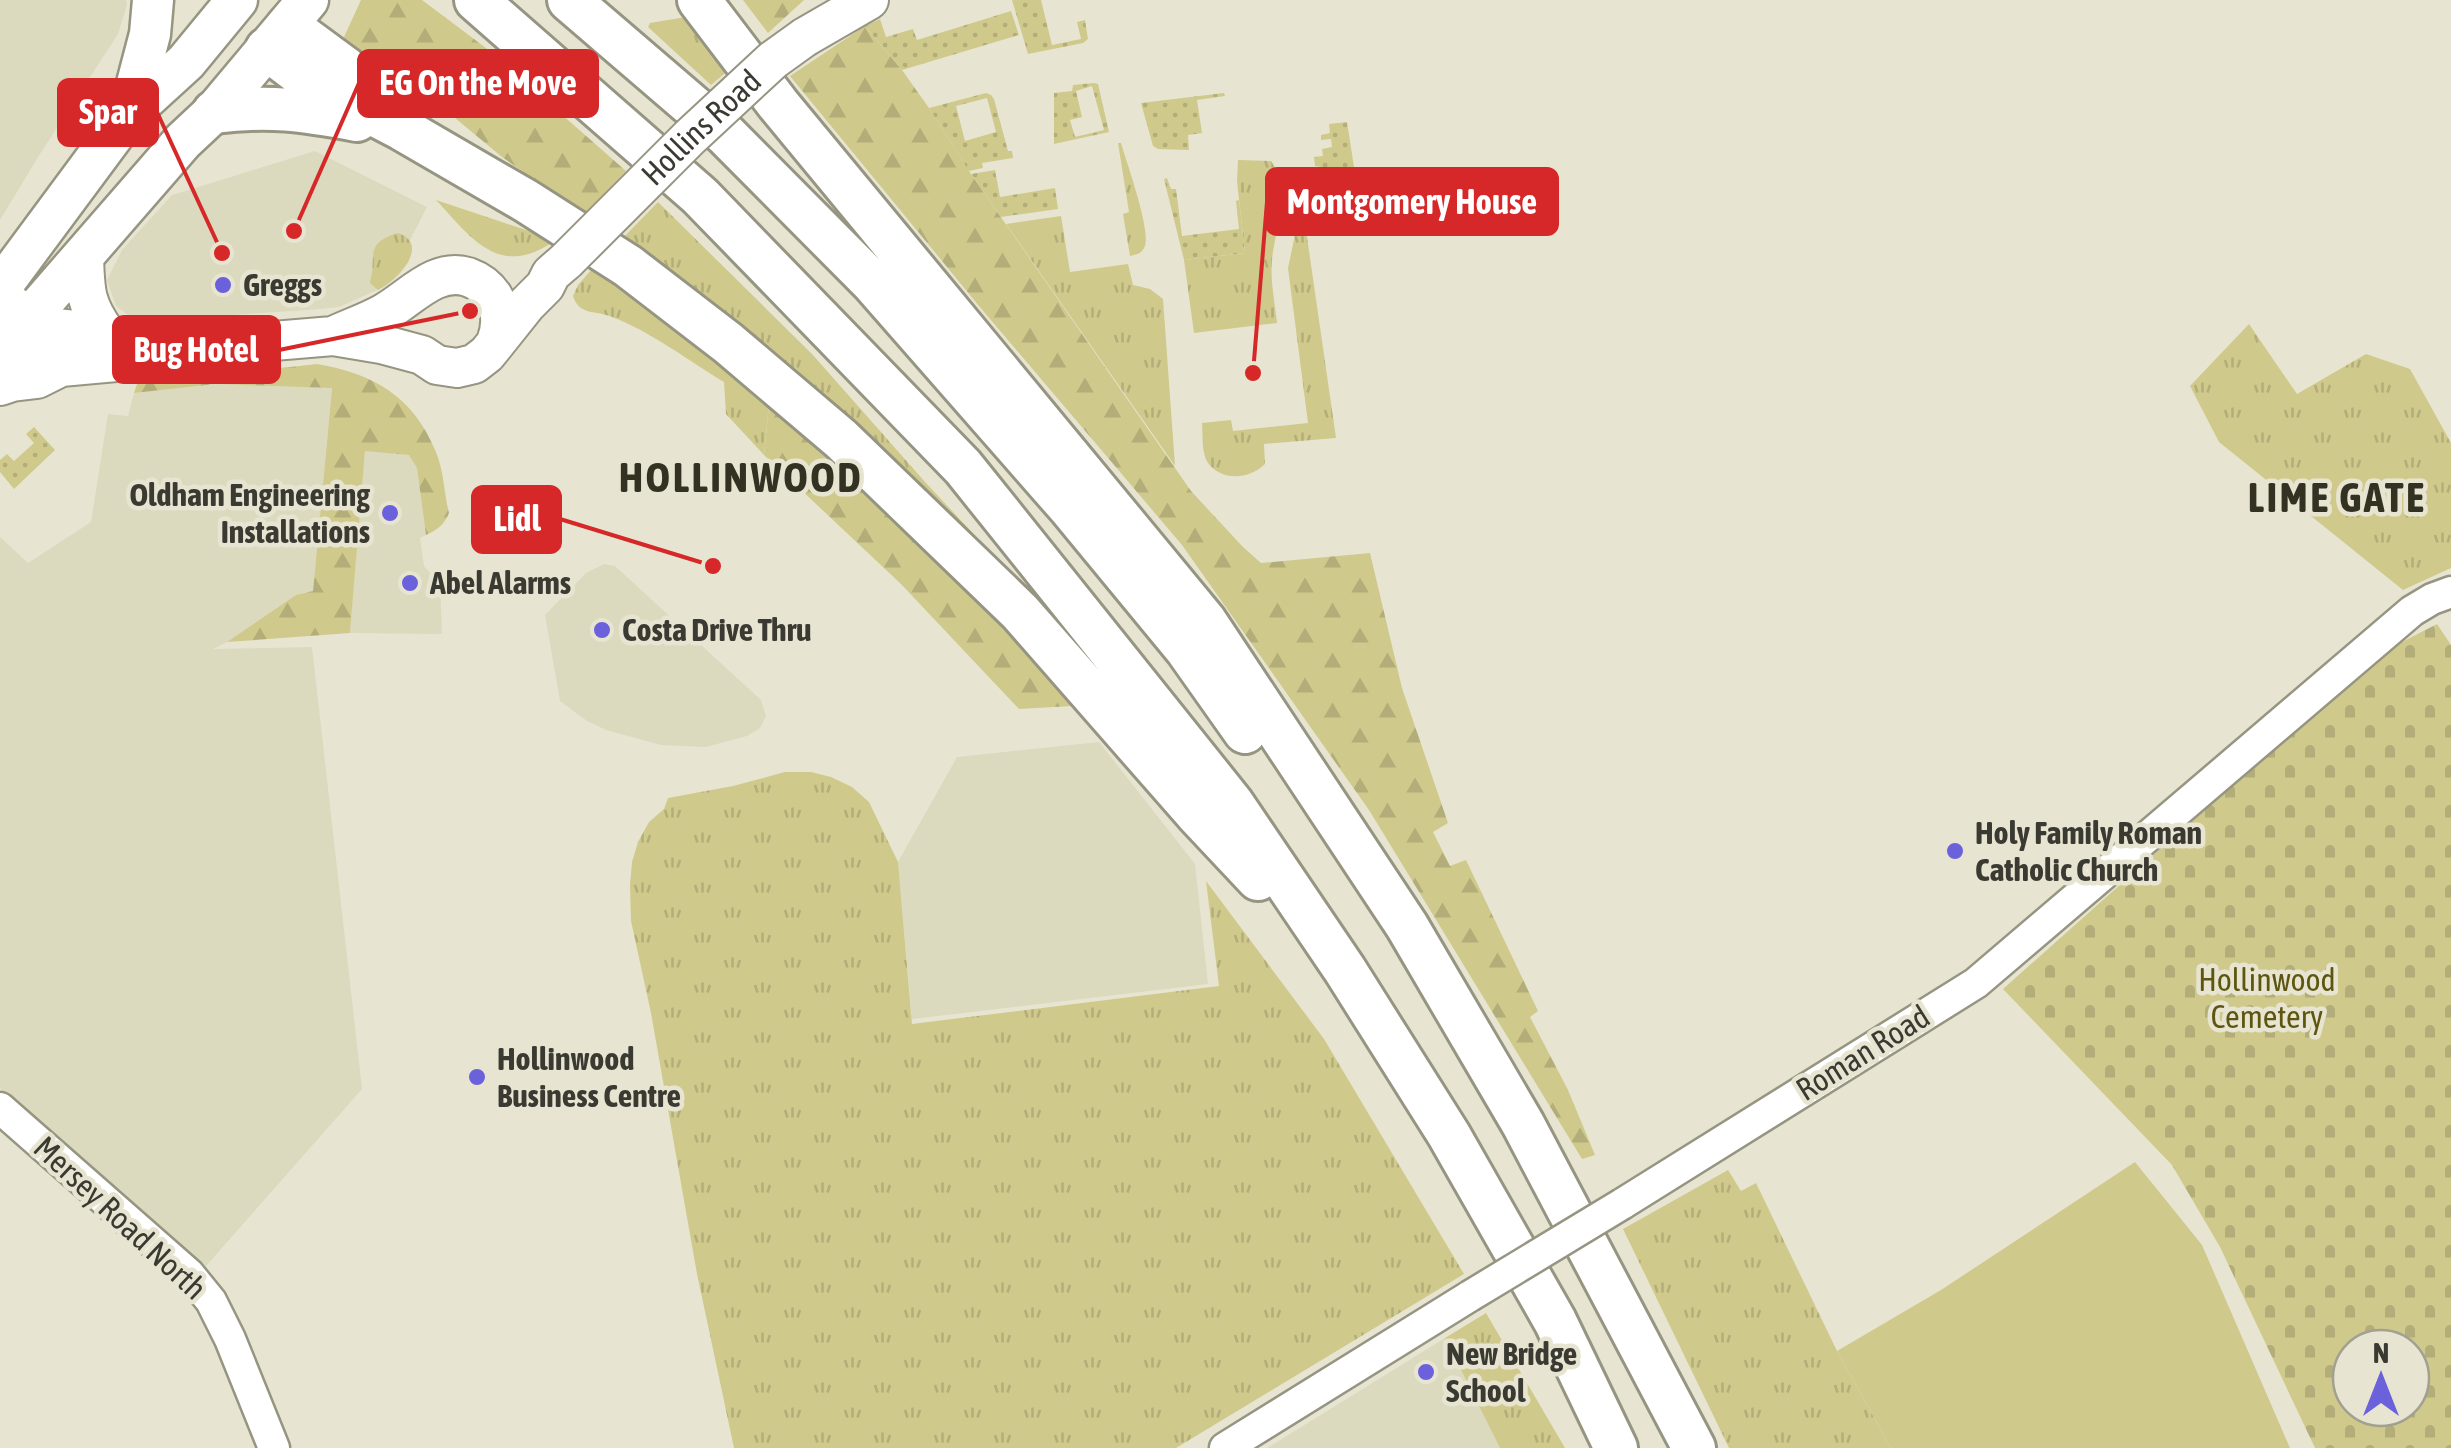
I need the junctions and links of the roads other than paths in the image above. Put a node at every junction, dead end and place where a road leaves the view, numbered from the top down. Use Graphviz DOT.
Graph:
graph roads {
  1 [pos="153,0"];
  2 [pos="476,0"];
  3 [pos="569,0"];
  4 [pos="699,0"];
  5 [pos="869,0"];
  6 [pos="253,13"];
  7 [pos="340,108"];
  8 [pos="214,112"];
  9 [pos="129,114"];
  10 [pos="402,129"];
  11 [pos="84,256"];
  12 [pos="558,267"];
  13 [pos="477,280"];
  14 [pos="0,288"];
  15 [pos="419,290"];
  16 [pos="8,330"];
  17 [pos="106,333"];
  18 [pos="333,336"];
  19 [pos="496,342"];
  20 [pos="154,351"];
  21 [pos="422,355"];
  22 [pos="62,367"];
  23 [pos="0,386"];
  24 [pos="2451,592"];
  25 [pos="1344,970"];
  26 [pos="0,1108"];
  27 [pos="1524,1124"];
  28 [pos="274,1448"];
  29 [pos="1225,1448"];
  30 [pos="1616,1448"];
  31 [pos="1694,1448"];
  1 -- 9 [label="highway"];
  2 -- 25 [label="highway"];
  3 -- 27 [label="highway"];
  4 -- 27 [label="highway"];
  5 -- 12 [label="main road, Hollins Road, bridge"];
  6 -- 7 [label="highway"];
  6 -- 8 [label="highway"];
  6 -- 9 [label="highway"];
  6 -- 10 [label="highway"];
  7 -- 8 [label="highway"];
  7 -- 10 [label="highway"];
  8 -- 11 [label="highway"];
  9 -- 14 [label="highway"];
  10 -- 25 [label="highway"];
  11 -- 16 [label="highway"];
  11 -- 17 [label="main road"];
  12 -- 13 [label="main road, Hollins Road"];
  12 -- 19 [label="main road, Hollins Road"];
  13 -- 15 [label="main road, Hollins Road"];
  13 -- 19 [label="main road"];
  15 -- 18 [label="main road, Hollins Road"];
  15 -- 21 [label="main road"];
  16 -- 17 [label="main road, Hollins Road"];
  16 -- 22 [label="main road, Hollins Road"];
  17 -- 20 [label="main road, Hollins Road"];
  18 -- 20 [label="main road, Hollins Road"];
  18 -- 21 [label="main road, Hollins Road"];
  19 -- 21 [label="main road, Hollins Road"];
  20 -- 22 [label="main road, Hollins Road"];
  22 -- 23 [label="main road"];
  24 -- 29 [label="street, Roman Road, bridge"];
  25 -- 30 [label="highway"];
  26 -- 28 [label="street, Mersey Road North"];
  27 -- 31 [label="highway"];
}
